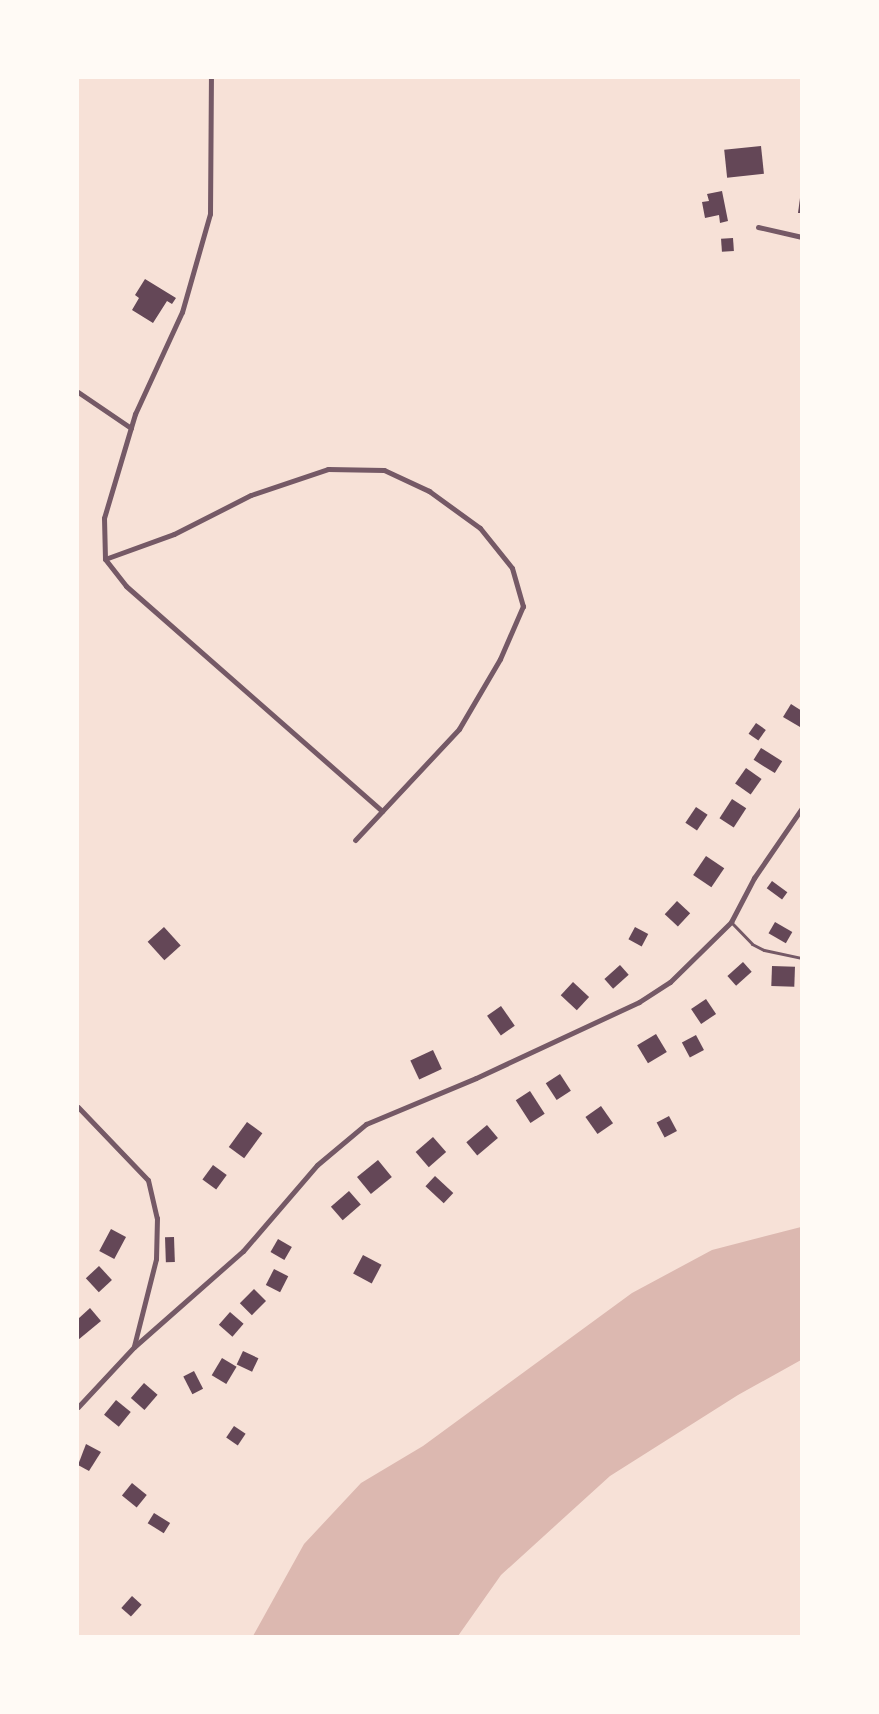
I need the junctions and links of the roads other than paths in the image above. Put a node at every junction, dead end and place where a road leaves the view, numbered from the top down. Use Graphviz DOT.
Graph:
graph roads {
  1 [pos="211,78"];
  2 [pos="758,227"];
  3 [pos="802,237"];
  4 [pos="78,392"];
  5 [pos="131,428"];
  6 [pos="105,559"];
  7 [pos="802,808"];
  8 [pos="382,811"];
  9 [pos="355,840"];
  10 [pos="731,922"];
  11 [pos="802,958"];
  12 [pos="78,1106"];
  13 [pos="134,1347"];
  14 [pos="78,1407"];
  1 -- 5 [label="street"];
  2 -- 3 [label="street"];
  4 -- 5 [label="street"];
  5 -- 6 [label="street"];
  6 -- 8 [label="street"];
  6 -- 8 [label="street"];
  7 -- 10 [label="street"];
  8 -- 9 [label="street"];
  10 -- 11 [label="lane"];
  10 -- 13 [label="street"];
  12 -- 13 [label="street"];
  13 -- 14 [label="street"];
}
